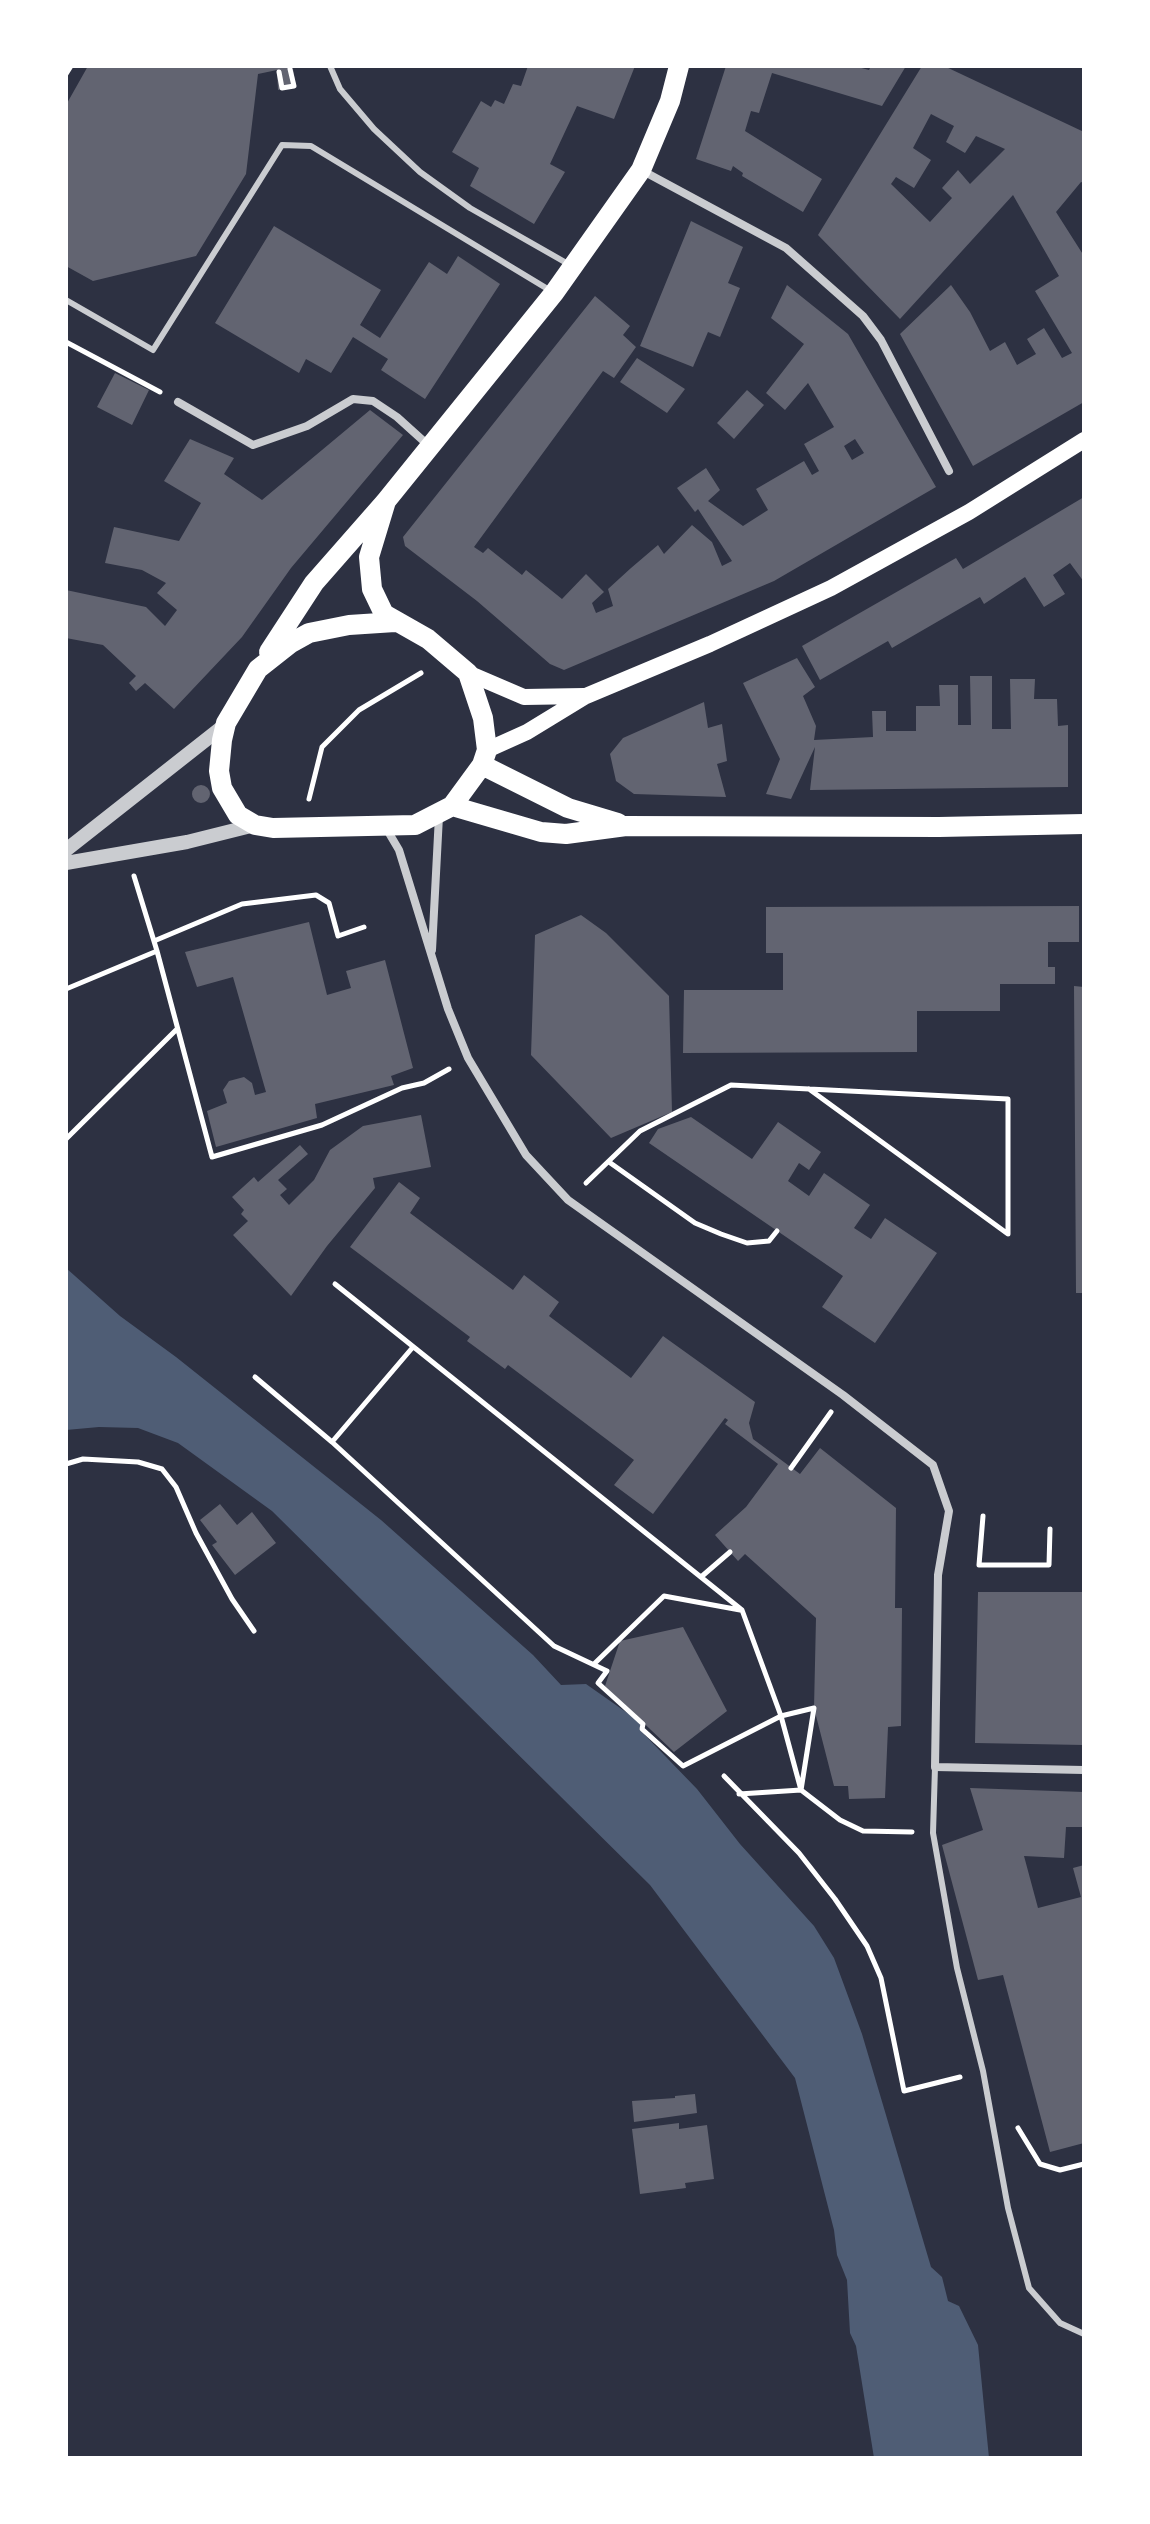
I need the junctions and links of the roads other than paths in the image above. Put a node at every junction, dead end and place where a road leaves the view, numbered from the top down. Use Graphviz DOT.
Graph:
graph roads {
  1 [pos="330,66"];
  2 [pos="679,66"];
  3 [pos="641,170"];
  4 [pos="573,267"];
  5 [pos="554,293"];
  6 [pos="66,300"];
  7 [pos="178,402"];
  8 [pos="1084,440"];
  9 [pos="429,446"];
  10 [pos="949,471"];
  11 [pos="386,501"];
  12 [pos="395,622"];
  13 [pos="258,669"];
  14 [pos="468,673"];
  15 [pos="586,696"];
  16 [pos="226,723"];
  17 [pos="485,758"];
  18 [pos="446,810"];
  19 [pos="1084,824"];
  20 [pos="255,825"];
  21 [pos="626,826"];
  22 [pos="385,827"];
  23 [pos="66,850"];
  24 [pos="66,863"];
  25 [pos="432,959"];
  26 [pos="935,1767"];
  27 [pos="1084,1770"];
  28 [pos="1084,2334"];
  1 -- 4 [label="lane"];
  2 -- 3 [label="main road"];
  3 -- 4 [label="main road"];
  3 -- 10 [label="street"];
  4 -- 5 [label="main road"];
  5 -- 6 [label="lane"];
  5 -- 9 [label="main road"];
  7 -- 9 [label="street"];
  8 -- 15 [label="main road"];
  9 -- 11 [label="main road"];
  11 -- 12 [label="main road"];
  11 -- 13 [label="main road"];
  12 -- 13 [label="main road"];
  12 -- 14 [label="main road"];
  13 -- 16 [label="main road"];
  14 -- 15 [label="main road"];
  14 -- 17 [label="main road"];
  15 -- 17 [label="main road"];
  16 -- 20 [label="main road"];
  16 -- 23 [label="street"];
  17 -- 18 [label="main road"];
  17 -- 21 [label="main road"];
  18 -- 21 [label="main road"];
  18 -- 22 [label="main road"];
  18 -- 25 [label="street"];
  19 -- 21 [label="main road"];
  20 -- 22 [label="main road"];
  20 -- 24 [label="street"];
  22 -- 25 [label="street"];
  25 -- 26 [label="street"];
  26 -- 27 [label="street"];
  26 -- 28 [label="lane"];
}
